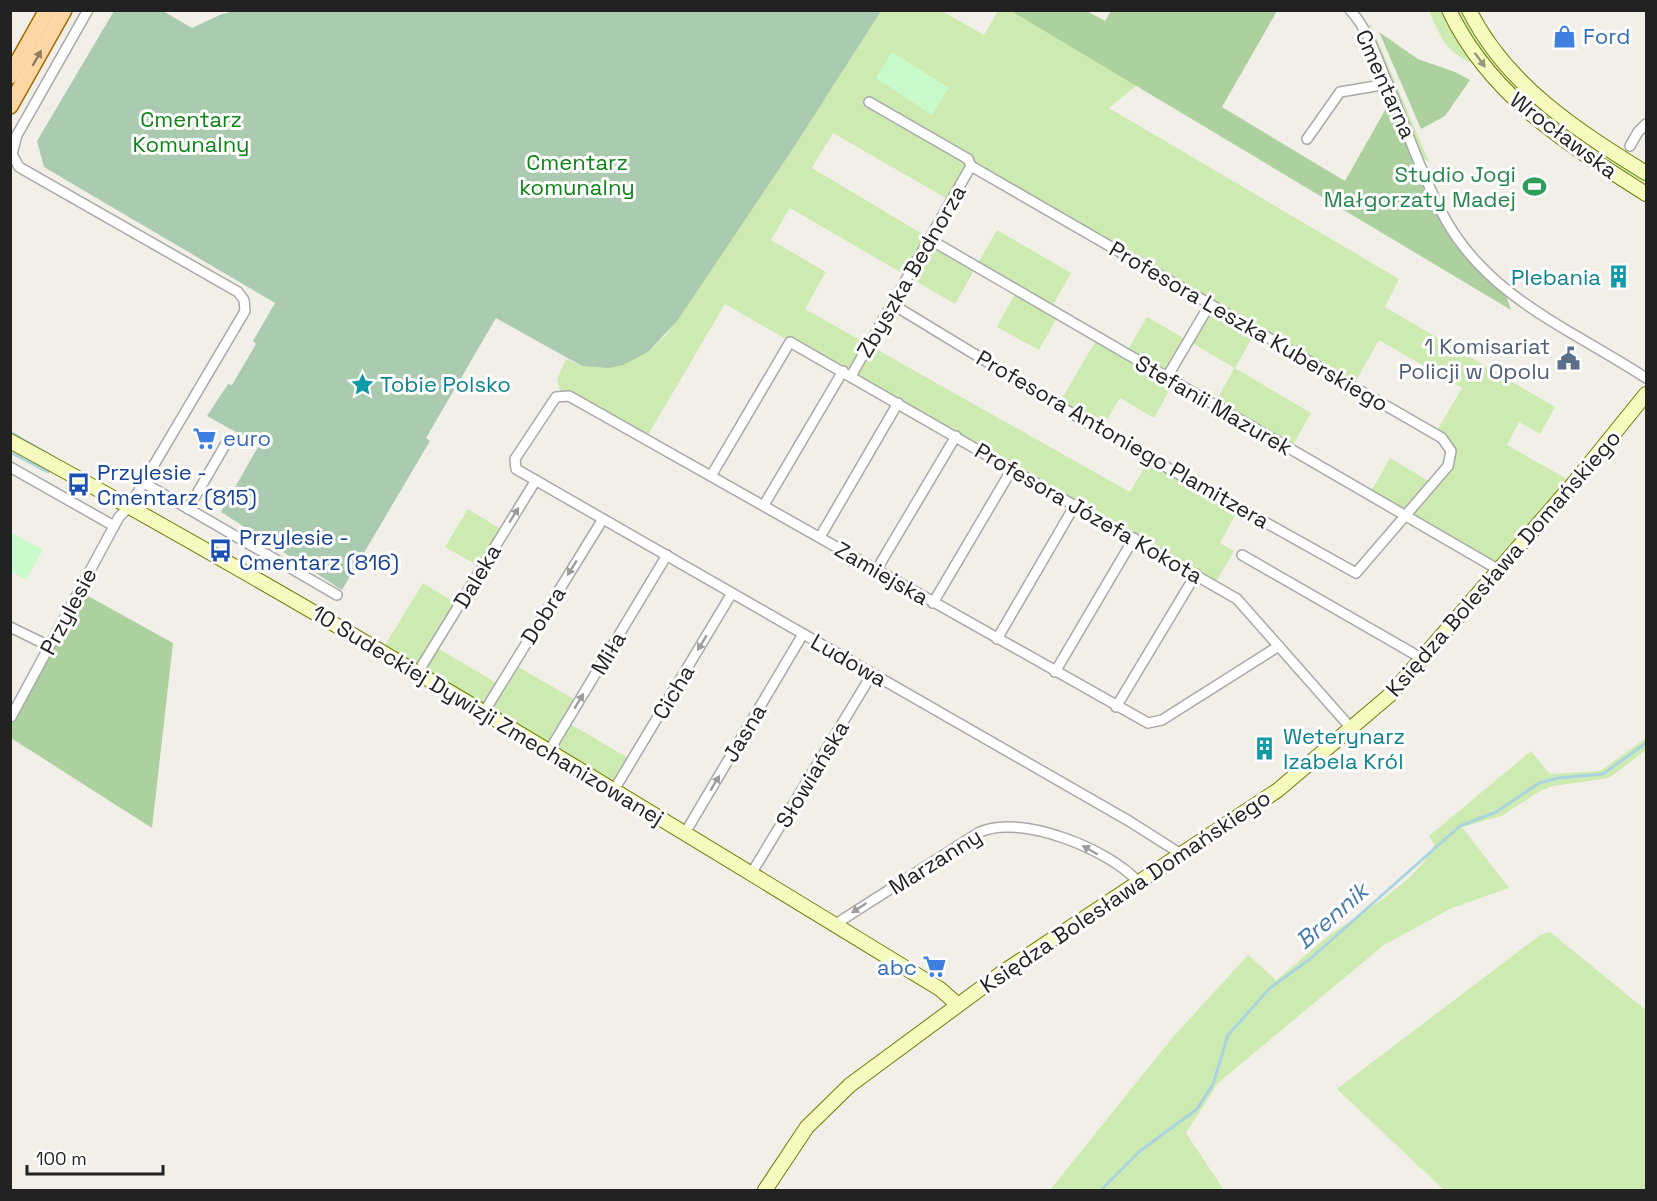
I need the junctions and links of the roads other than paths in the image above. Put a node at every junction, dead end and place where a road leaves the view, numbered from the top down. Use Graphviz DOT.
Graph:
graph roads {
  1 [pos="47,10"];
  2 [pos="64,10"];
  3 [pos="88,10"];
  4 [pos="1350,10"];
  5 [pos="1449,10"];
  6 [pos="1469,10"];
  7 [pos="10,76"];
  8 [pos="1388,84"];
  9 [pos="869,102"];
  10 [pos="10,106"];
  11 [pos="1647,124"];
  12 [pos="1307,139"];
  13 [pos="1630,146"];
  14 [pos="971,166"];
  15 [pos="1647,173"];
  16 [pos="1647,194"];
  17 [pos="929,239"];
  18 [pos="892,304"];
  19 [pos="1210,304"];
  20 [pos="847,374"];
  21 [pos="1167,377"];
  22 [pos="1647,378"];
  23 [pos="1647,394"];
  24 [pos="898,403"];
  25 [pos="956,436"];
  26 [pos="228,440"];
  27 [pos="10,441"];
  28 [pos="10,467"];
  29 [pos="516,469"];
  30 [pos="1012,469"];
  31 [pos="711,476"];
  32 [pos="536,480"];
  33 [pos="144,483"];
  34 [pos="764,505"];
  35 [pos="1075,505"];
  36 [pos="129,507"];
  37 [pos="188,509"];
  38 [pos="1406,516"];
  39 [pos="603,519"];
  40 [pos="114,526"];
  41 [pos="820,537"];
  42 [pos="1134,538"];
  43 [pos="667,555"];
  44 [pos="1242,555"];
  45 [pos="877,570"];
  46 [pos="1499,570"];
  47 [pos="1196,574"];
  48 [pos="732,593"];
  49 [pos="337,595"];
  50 [pos="933,603"];
  51 [pos="10,627"];
  52 [pos="803,634"];
  53 [pos="997,639"];
  54 [pos="49,646"];
  55 [pos="1279,646"];
  56 [pos="1423,659"];
  57 [pos="418,672"];
  58 [pos="1056,672"];
  59 [pos="872,674"];
  60 [pos="1116,707"];
  61 [pos="484,712"];
  62 [pos="11,717"];
  63 [pos="1351,728"];
  64 [pos="549,751"];
  65 [pos="614,790"];
  66 [pos="685,833"];
  67 [pos="1181,854"];
  68 [pos="751,874"];
  69 [pos="1138,882"];
  70 [pos="834,925"];
  71 [pos="957,1004"];
  72 [pos="769,1189"];
  1 -- 7 [label="main road"];
  10 -- 2 [label="main road, one-way"];
  3 -- 33 [label="street, Przylesie"];
  4 -- 8 [label="street, Cmentarna"];
  5 -- 16 [label="main road, Wrocławska, one-way"];
  6 -- 15 [label="main road, Wrocławska"];
  8 -- 12 [label="street"];
  8 -- 22 [label="street, Cmentarna"];
  9 -- 14 [label="street, Profesora Leszka Kuberskiego"];
  11 -- 13 [label="street"];
  14 -- 17 [label="street, Zbyszka Bednorza"];
  14 -- 19 [label="street, Profesora Leszka Kuberskiego"];
  17 -- 18 [label="street, Zbyszka Bednorza"];
  17 -- 21 [label="street, Stefanii Mazurek"];
  18 -- 20 [label="street, Zbyszka Bednorza"];
  18 -- 38 [label="street, Profesora Antoniego Plamitzera"];
  19 -- 21 [label="street"];
  19 -- 38 [label="street, Profesora Leszka Kuberskiego"];
  20 -- 24 [label="street, Profesora Józefa Kokota"];
  20 -- 31 [label="street, Profesora Józefa Kokota"];
  20 -- 34 [label="street, Zbyszka Bednorza"];
  21 -- 38 [label="street, Stefanii Mazurek"];
  23 -- 46 [label="main road, Księdza Bolesława Domańskiego"];
  24 -- 25 [label="street, Profesora Józefa Kokota"];
  24 -- 41 [label="street"];
  25 -- 30 [label="street, Profesora Józefa Kokota"];
  25 -- 45 [label="street"];
  26 -- 37 [label="street"];
  27 -- 36 [label="main road, 10 Sudeckiej Dywizji Zmechanizowanej"];
  28 -- 40 [label="street"];
  29 -- 31 [label="street, Zamiejska"];
  29 -- 32 [label="street, Ludowa"];
  30 -- 35 [label="street, Profesora Józefa Kokota"];
  30 -- 50 [label="street"];
  31 -- 34 [label="street, Zamiejska"];
  32 -- 39 [label="street, Ludowa"];
  57 -- 32 [label="street, Daleka, one-way"];
  33 -- 36 [label="street, Przylesie"];
  33 -- 37 [label="street"];
  34 -- 41 [label="street, Zamiejska"];
  35 -- 42 [label="street, Profesora Józefa Kokota"];
  35 -- 53 [label="street"];
  36 -- 40 [label="street, Przylesie"];
  36 -- 57 [label="main road, 10 Sudeckiej Dywizji Zmechanizowanej"];
  37 -- 49 [label="street"];
  38 -- 46 [label="street, Stefanii Mazurek"];
  39 -- 43 [label="street, Ludowa"];
  39 -- 61 [label="street, Dobra, one-way"];
  40 -- 54 [label="street, Przylesie"];
  41 -- 45 [label="street, Zamiejska"];
  42 -- 47 [label="street, Profesora Józefa Kokota"];
  42 -- 58 [label="street"];
  43 -- 48 [label="street, Ludowa"];
  64 -- 43 [label="street, Miła, one-way"];
  44 -- 56 [label="street"];
  45 -- 50 [label="street, Zamiejska"];
  46 -- 56 [label="main road, Księdza Bolesława Domańskiego"];
  47 -- 55 [label="street, Profesora Józefa Kokota"];
  47 -- 60 [label="street"];
  48 -- 52 [label="street, Ludowa"];
  48 -- 65 [label="street, Cicha, one-way"];
  50 -- 53 [label="street, Zamiejska"];
  51 -- 54 [label="street"];
  52 -- 59 [label="street, Ludowa"];
  66 -- 52 [label="street, Jasna, one-way"];
  53 -- 58 [label="street, Zamiejska"];
  54 -- 62 [label="street, Przylesie"];
  55 -- 60 [label="street, Zamiejska"];
  55 -- 63 [label="street, Profesora Józefa Kokota"];
  56 -- 63 [label="main road, Księdza Bolesława Domańskiego"];
  57 -- 61 [label="main road, 10 Sudeckiej Dywizji Zmechanizowanej"];
  58 -- 60 [label="street, Zamiejska"];
  59 -- 67 [label="street, Ludowa"];
  59 -- 68 [label="street, Słowiańska"];
  61 -- 64 [label="main road, 10 Sudeckiej Dywizji Zmechanizowanej"];
  63 -- 67 [label="main road, Księdza Bolesława Domańskiego"];
  64 -- 65 [label="main road, 10 Sudeckiej Dywizji Zmechanizowanej"];
  65 -- 66 [label="main road, 10 Sudeckiej Dywizji Zmechanizowanej"];
  66 -- 68 [label="main road, 10 Sudeckiej Dywizji Zmechanizowanej"];
  67 -- 69 [label="main road, Księdza Bolesława Domańskiego"];
  68 -- 70 [label="main road, 10 Sudeckiej Dywizji Zmechanizowanej"];
  69 -- 70 [label="street, Marzanny, one-way"];
  69 -- 71 [label="main road, Księdza Bolesława Domańskiego"];
  70 -- 71 [label="main road, 10 Sudeckiej Dywizji Zmechanizowanej"];
  71 -- 72 [label="main road, Księdza Bolesława Domańskiego"];
}
